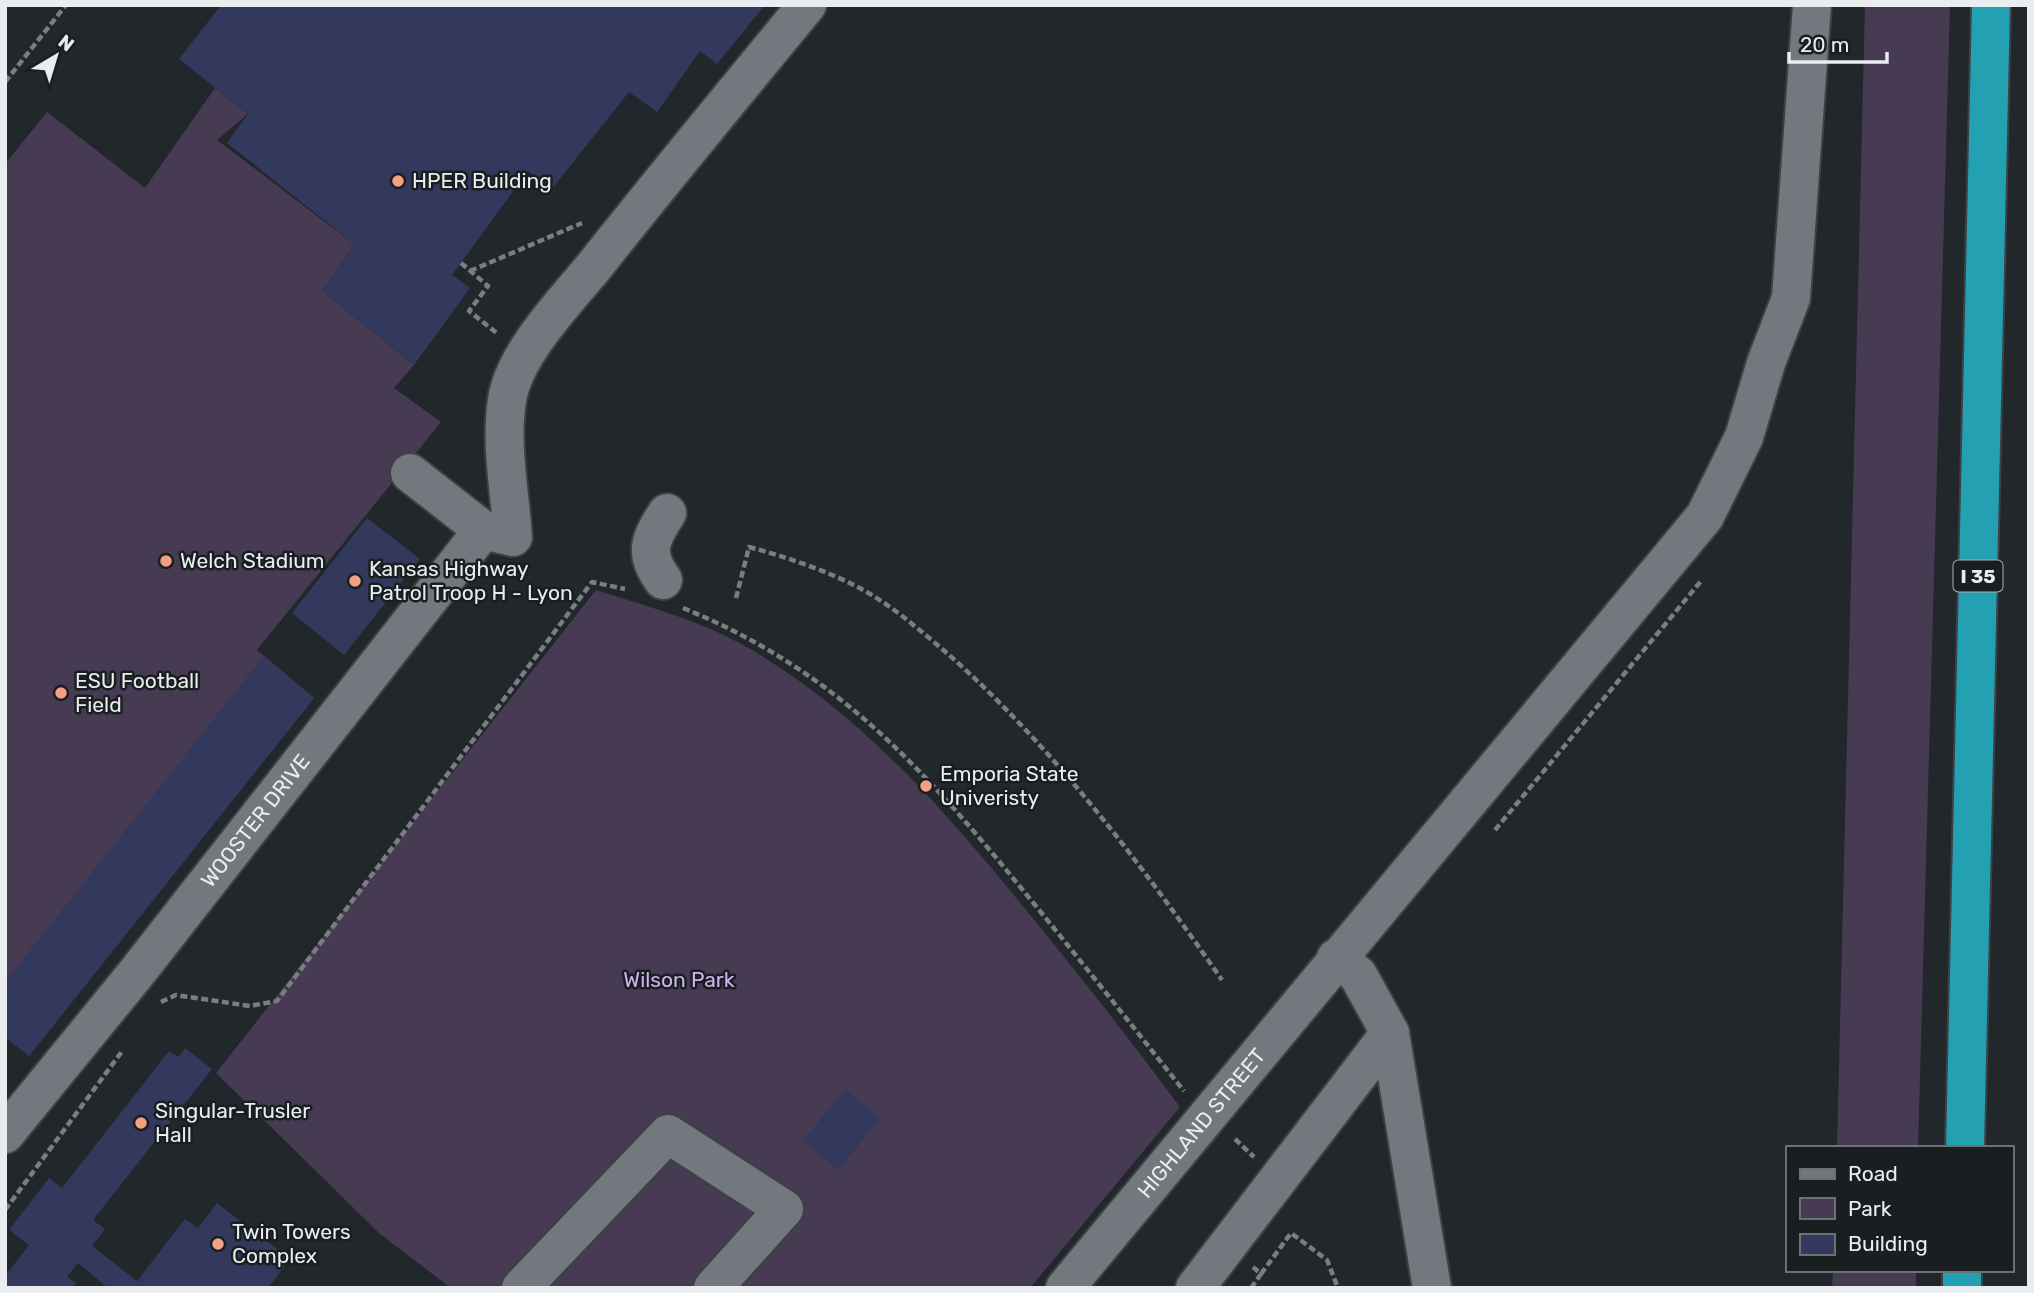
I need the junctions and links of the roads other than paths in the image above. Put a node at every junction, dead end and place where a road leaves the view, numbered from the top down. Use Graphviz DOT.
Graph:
graph roads {
  1 [pos="807,5"];
  2 [pos="1812,5"];
  3 [pos="1991,5"];
  4 [pos="410,473"];
  5 [pos="667,513"];
  6 [pos="498,534"];
  7 [pos="655,591"];
  8 [pos="1336,958"];
  9 [pos="1390,1033"];
  10 [pos="5,1134"];
  11 [pos="1965,1146"];
  12 [pos="521,1288"];
  13 [pos="713,1288"];
  14 [pos="1065,1288"];
  15 [pos="1195,1288"];
  16 [pos="1433,1288"];
  1 -- 6 [label="street"];
  2 -- 8 [label="street, HIGHLAND STREET"];
  3 -- 11 [label="highway, I 35"];
  4 -- 6 [label="street"];
  5 -- 7 [label="street"];
  6 -- 10 [label="street, WOOSTER DRIVE"];
  8 -- 9 [label="street"];
  8 -- 14 [label="street, HIGHLAND STREET"];
  9 -- 15 [label="street"];
  9 -- 16 [label="street"];
  12 -- 13 [label="street"];
}
